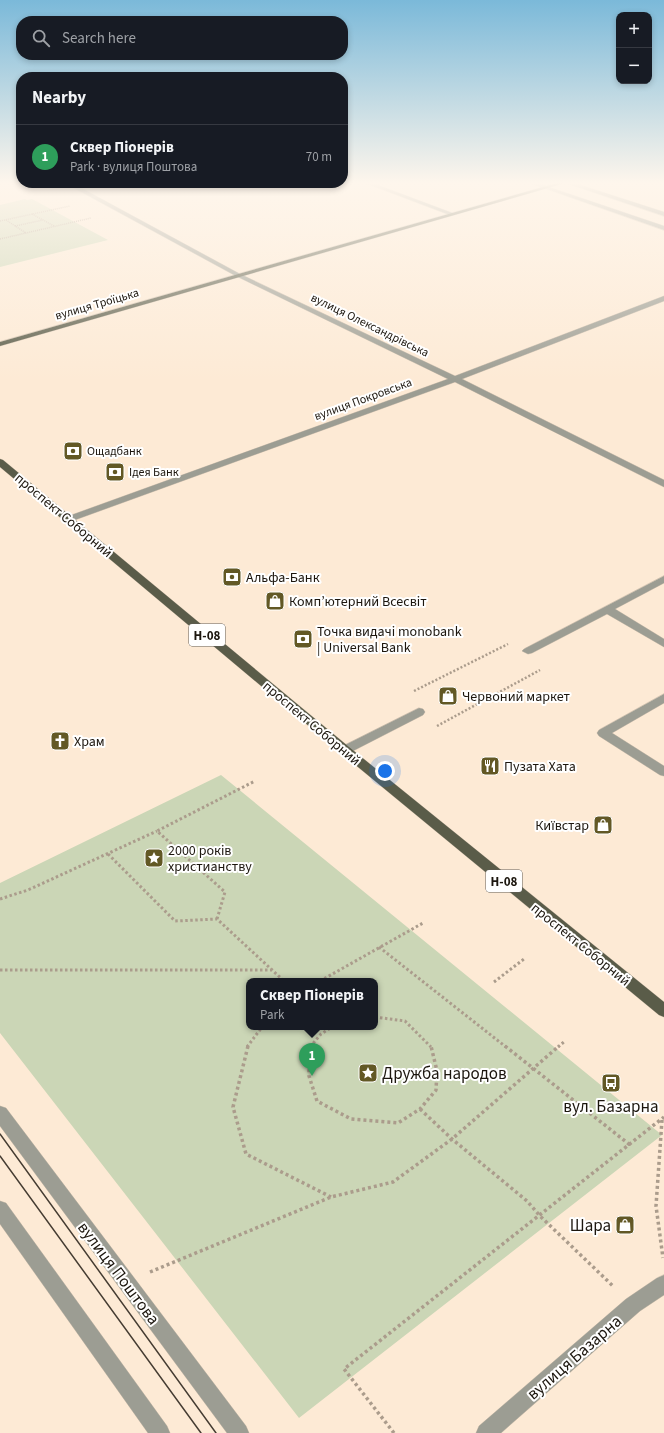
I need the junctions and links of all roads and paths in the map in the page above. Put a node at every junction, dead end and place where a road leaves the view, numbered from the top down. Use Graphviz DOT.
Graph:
graph roads {
  1 [pos="188,248"];
  2 [pos="333,248"];
  3 [pos="238,275"];
  4 [pos="664,298"];
  5 [pos="0,344"];
  6 [pos="455,379"];
  7 [pos="0,462"];
  8 [pos="664,484"];
  9 [pos="69,519"];
  10 [pos="664,579"];
  11 [pos="607,609"];
  12 [pos="664,644"];
  13 [pos="528,651"];
  14 [pos="408,694"];
  15 [pos="664,698"];
  16 [pos="419,712"];
  17 [pos="435,727"];
  18 [pos="345,750"];
  19 [pos="664,772"];
  20 [pos="254,781"];
  21 [pos="157,831"];
  22 [pos="108,854"];
  23 [pos="0,899"];
  24 [pos="217,919"];
  25 [pos="423,922"];
  26 [pos="380,947"];
  27 [pos="524,959"];
  28 [pos="0,970"];
  29 [pos="272,970"];
  30 [pos="281,978"];
  31 [pos="325,978"];
  32 [pos="494,982"];
  33 [pos="664,1011"];
  34 [pos="378,1016"];
  35 [pos="260,1030"];
  36 [pos="327,1030"];
  37 [pos="564,1041"];
  38 [pos="533,1068"];
  39 [pos="420,1109"];
  40 [pos="0,1113"];
  41 [pos="663,1118"];
  42 [pos="452,1139"];
  43 [pos="630,1145"];
  44 [pos="331,1197"];
  45 [pos="0,1209"];
  46 [pos="540,1216"];
  47 [pos="663,1260"];
  48 [pos="126,1284"];
  49 [pos="664,1284"];
  50 [pos="633,1305"];
  51 [pos="160,1433"];
  52 [pos="239,1433"];
  53 [pos="394,1433"];
  54 [pos="486,1433"];
  1 -- 3 [label="street, вулиця Олександрівська"];
  2 -- 3 [label="main road, вулиця Троїцька"];
  3 -- 5 [label="main road, вулиця Троїцька"];
  3 -- 6 [label="street, вулиця Олександрівська"];
  4 -- 6 [label="street, вулиця Покровська"];
  6 -- 8 [label="street, вулиця Олександрівська"];
  6 -- 9 [label="street, вулиця Покровська"];
  7 -- 9 [label="main road, проспект Соборний / Н-08"];
  9 -- 18 [label="main road, проспект Соборний / Н-08"];
  10 -- 11 [label="street"];
  11 -- 12 [label="street"];
  11 -- 13 [label="street"];
  13 -- 14 [label="path"];
  13 -- 17 [label="path"];
  15 -- 19 [label="street"];
  16 -- 18 [label="street"];
  18 -- 33 [label="main road, проспект Соборний / Н-08"];
  20 -- 21 [label="path"];
  21 -- 22 [label="path"];
  21 -- 24 [label="path"];
  22 -- 23 [label="path"];
  22 -- 24 [label="path"];
  24 -- 29 [label="path"];
  25 -- 26 [label="path"];
  26 -- 31 [label="path"];
  26 -- 38 [label="path"];
  27 -- 32 [label="path"];
  28 -- 29 [label="path"];
  29 -- 30 [label="path"];
  34 -- 39 [label="path"];
  35 -- 44 [label="path"];
  36 -- 39 [label="path"];
  37 -- 38 [label="path"];
  38 -- 42 [label="path"];
  38 -- 43 [label="path"];
  39 -- 42 [label="path"];
  40 -- 48 [label="street, вулиця Поштова"];
  41 -- 43 [label="path"];
  41 -- 47 [label="path"];
  42 -- 44 [label="path"];
  42 -- 46 [label="path"];
  43 -- 46 [label="path"];
  44 -- 48 [label="path"];
  45 -- 51 [label="street"];
  46 -- 50 [label="path"];
  46 -- 53 [label="path"];
  48 -- 52 [label="street, вулиця Поштова"];
  49 -- 50 [label="street, вулиця Базарна"];
  50 -- 54 [label="street, вулиця Базарна"];
}
